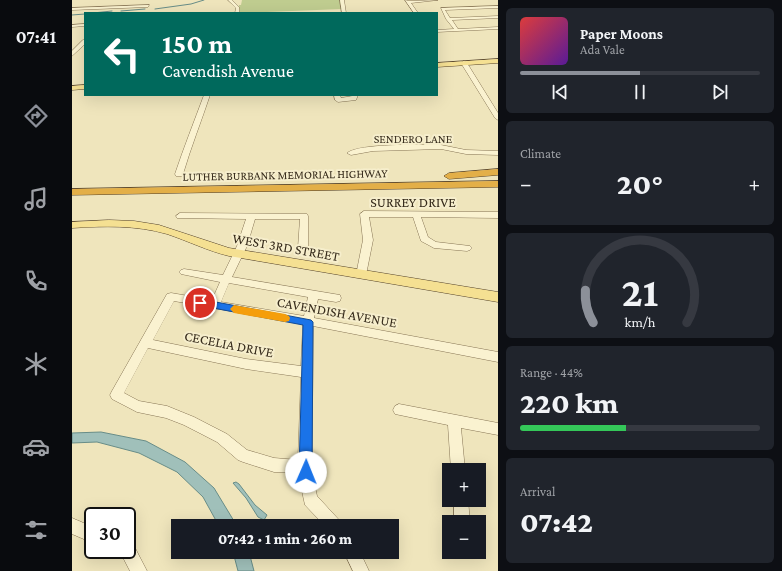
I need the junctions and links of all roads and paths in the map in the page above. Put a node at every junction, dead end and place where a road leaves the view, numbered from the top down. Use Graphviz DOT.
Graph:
graph roads {
  1 [pos="128,0"];
  2 [pos="230,0"];
  3 [pos="342,0"];
  4 [pos="436,0"];
  5 [pos="407,1"];
  6 [pos="150,5"];
  7 [pos="120,7"];
  8 [pos="498,7"];
  9 [pos="72,9"];
  10 [pos="116,12"];
  11 [pos="238,12"];
  12 [pos="344,12"];
  13 [pos="415,12"];
  14 [pos="498,17"];
  15 [pos="448,19"];
  16 [pos="84,25"];
  17 [pos="72,26"];
  18 [pos="498,28"];
  19 [pos="457,30"];
  20 [pos="438,31"];
  21 [pos="84,43"];
  22 [pos="72,54"];
  23 [pos="498,61"];
  24 [pos="464,63"];
  25 [pos="438,65"];
  26 [pos="84,87"];
  27 [pos="72,88"];
  28 [pos="207,96"];
  29 [pos="337,96"];
  30 [pos="355,97"];
  31 [pos="498,118"];
  32 [pos="351,153"];
  33 [pos="498,153"];
  34 [pos="498,173"];
  35 [pos="179,174"];
  36 [pos="72,183"];
  37 [pos="498,185"];
  38 [pos="72,192"];
  39 [pos="416,214"];
  40 [pos="498,215"];
  41 [pos="180,216"];
  42 [pos="251,216"];
  43 [pos="72,225"];
  44 [pos="303,248"];
  45 [pos="467,248"];
  46 [pos="238,254"];
  47 [pos="184,272"];
  48 [pos="361,275"];
  49 [pos="226,279"];
  50 [pos="314,295"];
  51 [pos="498,297"];
  52 [pos="336,298"];
  53 [pos="215,306"];
  54 [pos="308,322"];
  55 [pos="145,343"];
  56 [pos="498,357"];
  57 [pos="308,372"];
  58 [pos="399,410"];
  59 [pos="454,421"];
  60 [pos="498,430"];
  61 [pos="457,463"];
  62 [pos="306,467"];
  63 [pos="329,519"];
  64 [pos="72,526"];
  65 [pos="84,531"];
  66 [pos="132,559"];
  67 [pos="355,559"];
  68 [pos="139,571"];
  69 [pos="361,571"];
  1 -- 7 [label="street"];
  2 -- 11 [label="street"];
  3 -- 12 [label="street"];
  4 -- 5 [label="street"];
  5 -- 13 [label="street"];
  6 -- 7 [label="street"];
  7 -- 9 [label="street"];
  7 -- 10 [label="street"];
  8 -- 15 [label="street"];
  14 -- 15 [label="street"];
  15 -- 19 [label="street"];
  16 -- 17 [label="street"];
  18 -- 19 [label="street"];
  19 -- 20 [label="street"];
  21 -- 22 [label="street"];
  23 -- 24 [label="main road"];
  24 -- 25 [label="main road"];
  24 -- 31 [label="street"];
  26 -- 27 [label="main road"];
  28 -- 35 [label="street"];
  29 -- 30 [label="street"];
  32 -- 33 [label="street, SENDERO LANE"];
  34 -- 36 [label="highway, LUTHER BURBANK MEMORIAL HIGHWAY"];
  37 -- 38 [label="highway, LUTHER BURBANK MEMORIAL HIGHWAY"];
  39 -- 40 [label="street, SURREY DRIVE"];
  39 -- 45 [label="street"];
  39 -- 48 [label="street, SURREY DRIVE"];
  41 -- 42 [label="street"];
  42 -- 44 [label="street"];
  42 -- 46 [label="street"];
  43 -- 46 [label="main road, WEST 3RD STREET"];
  46 -- 48 [label="main road, WEST 3RD STREET"];
  46 -- 49 [label="street"];
  47 -- 49 [label="street"];
  48 -- 51 [label="main road, WEST 3RD STREET"];
  49 -- 50 [label="street"];
  49 -- 53 [label="street"];
  50 -- 52 [label="street"];
  50 -- 54 [label="street"];
  53 -- 54 [label="street, CAVENDISH AVENUE"];
  53 -- 55 [label="street, CAVENDISH AVENUE"];
  54 -- 56 [label="street, CAVENDISH AVENUE"];
  54 -- 57 [label="street"];
  55 -- 57 [label="street, CECELIA DRIVE"];
  55 -- 62 [label="street"];
  57 -- 62 [label="street"];
  58 -- 59 [label="street"];
  59 -- 60 [label="street"];
  59 -- 61 [label="street"];
  62 -- 63 [label="street"];
  64 -- 65 [label="street"];
  66 -- 68 [label="street"];
  67 -- 69 [label="street"];
}
